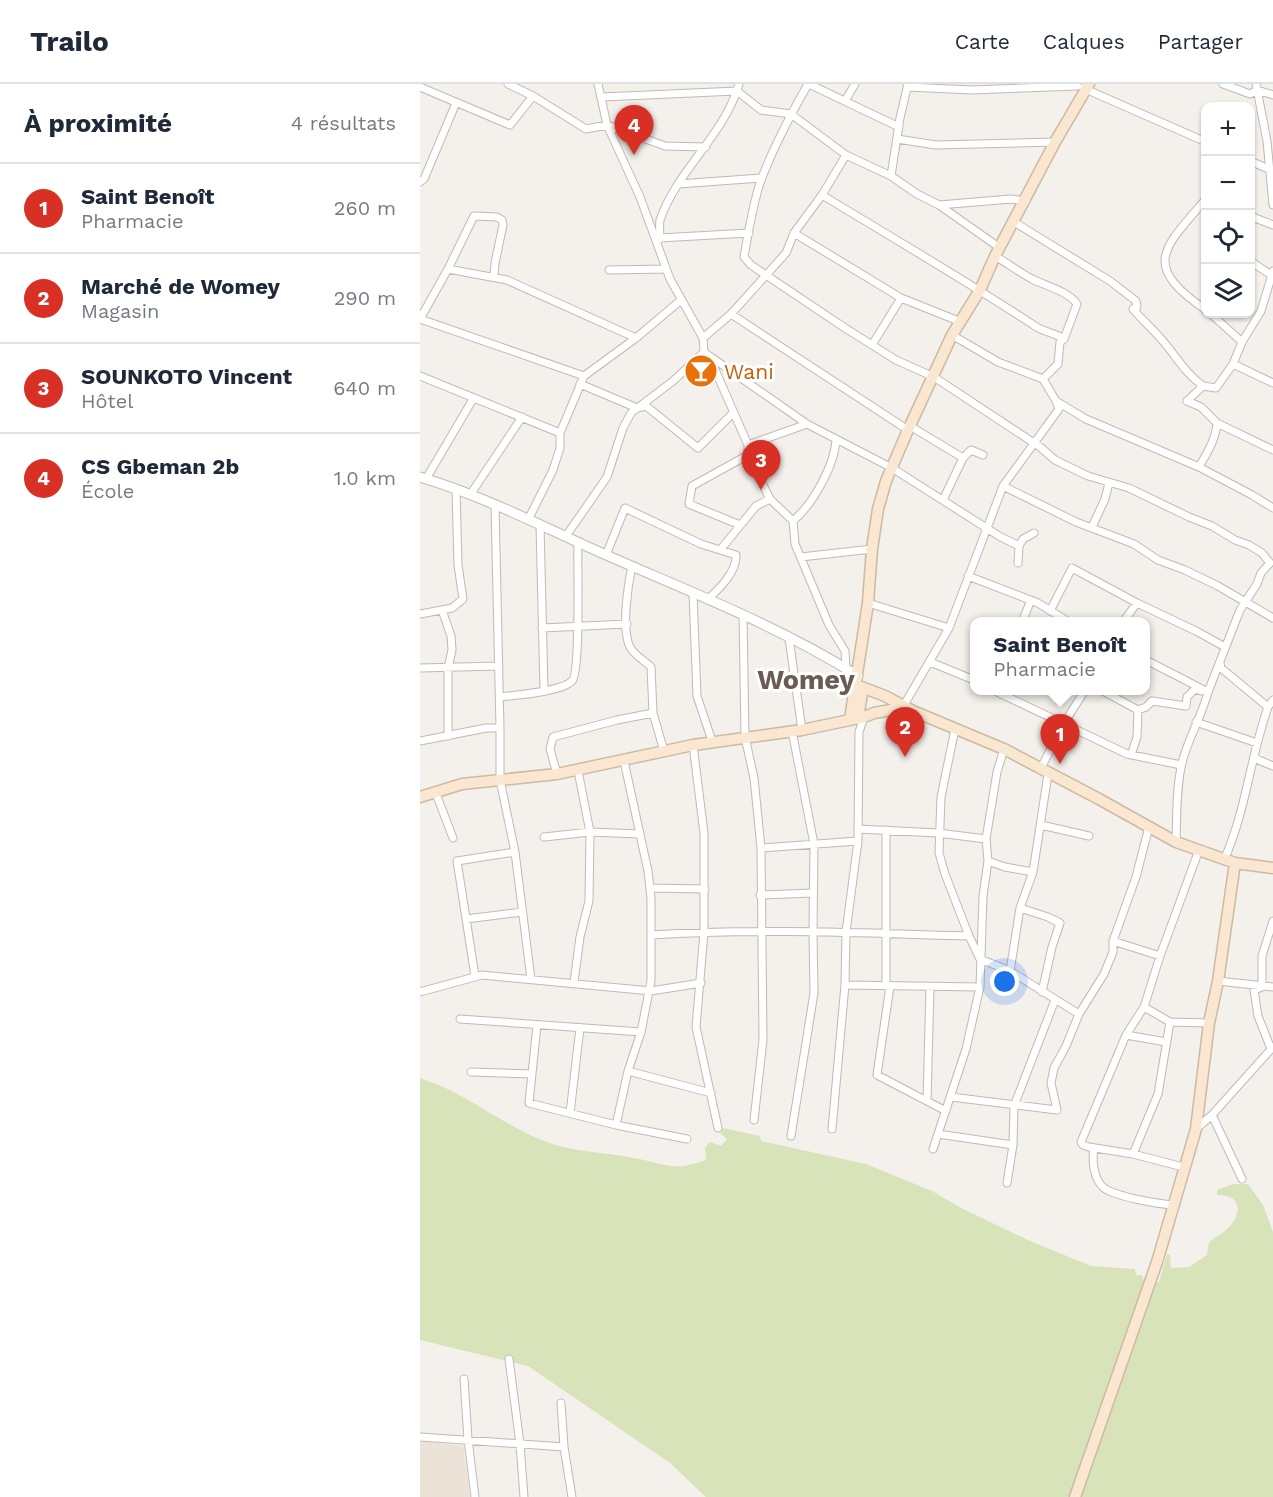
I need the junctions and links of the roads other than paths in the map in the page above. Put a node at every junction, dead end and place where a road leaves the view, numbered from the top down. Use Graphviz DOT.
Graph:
graph roads {
  1 [pos="508,84"];
  2 [pos="598,84"];
  3 [pos="808,84"];
  4 [pos="855,84"];
  5 [pos="1223,84"];
  6 [pos="908,86"];
  7 [pos="1082,86"];
  8 [pos="420,87"];
  9 [pos="1256,87"];
  10 [pos="738,88"];
  11 [pos="1273,95"];
  12 [pos="533,96"];
  13 [pos="602,97"];
  14 [pos="845,101"];
  15 [pos="456,103"];
  16 [pos="791,114"];
  17 [pos="607,125"];
  18 [pos="899,127"];
  19 [pos="897,139"];
  20 [pos="1201,140"];
  21 [pos="1055,142"];
  22 [pos="706,147"];
  23 [pos="846,154"];
  24 [pos="1255,163"];
  25 [pos="1271,170"];
  26 [pos="891,176"];
  27 [pos="762,178"];
  28 [pos="420,182"];
  29 [pos="678,184"];
  30 [pos="822,195"];
  31 [pos="1026,201"];
  32 [pos="939,205"];
  33 [pos="1201,205"];
  34 [pos="1273,205"];
  35 [pos="1255,218"];
  36 [pos="1014,222"];
  37 [pos="1273,225"];
  38 [pos="749,233"];
  39 [pos="794,233"];
  40 [pos="658,238"];
  41 [pos="998,252"];
  42 [pos="1255,263"];
  43 [pos="448,269"];
  44 [pos="666,269"];
  45 [pos="609,270"];
  46 [pos="766,274"];
  47 [pos="1272,274"];
  48 [pos="495,277"];
  49 [pos="980,290"];
  50 [pos="901,298"];
  51 [pos="681,300"];
  52 [pos="1201,307"];
  53 [pos="731,314"];
  54 [pos="1215,318"];
  55 [pos="420,319"];
  56 [pos="960,322"];
  57 [pos="952,335"];
  58 [pos="636,338"];
  59 [pos="703,338"];
  60 [pos="1064,339"];
  61 [pos="1242,342"];
  62 [pos="872,345"];
  63 [pos="706,354"];
  64 [pos="1233,364"];
  65 [pos="584,375"];
  66 [pos="422,377"];
  67 [pos="934,377"];
  68 [pos="1043,380"];
  69 [pos="1273,383"];
  70 [pos="580,384"];
  71 [pos="1203,386"];
  72 [pos="420,387"];
  73 [pos="473,399"];
  74 [pos="1056,401"];
  75 [pos="637,408"];
  76 [pos="733,413"];
  77 [pos="522,417"];
  78 [pos="1217,423"];
  79 [pos="807,424"];
  80 [pos="909,428"];
  81 [pos="560,433"];
  82 [pos="837,439"];
  83 [pos="1033,443"];
  84 [pos="747,445"];
  85 [pos="1273,450"];
  86 [pos="748,455"];
  87 [pos="983,455"];
  88 [pos="963,458"];
  89 [pos="1199,467"];
  90 [pos="892,468"];
  91 [pos="423,478"];
  92 [pos="1109,483"];
  93 [pos="1003,486"];
  94 [pos="456,489"];
  95 [pos="470,495"];
  96 [pos="770,499"];
  97 [pos="943,500"];
  98 [pos="495,505"];
  99 [pos="1273,508"];
  100 [pos="529,518"];
  101 [pos="793,521"];
  102 [pos="540,524"];
  103 [pos="740,525"];
  104 [pos="1092,527"];
  105 [pos="988,529"];
  106 [pos="1034,533"];
  107 [pos="566,536"];
  108 [pos="578,542"];
  109 [pos="1019,546"];
  110 [pos="721,549"];
  111 [pos="872,549"];
  112 [pos="606,555"];
  113 [pos="801,557"];
  114 [pos="1272,562"];
  115 [pos="1018,563"];
  116 [pos="632,566"];
  117 [pos="968,576"];
  118 [pos="693,594"];
  119 [pos="707,600"];
  120 [pos="1031,600"];
  121 [pos="868,603"];
  122 [pos="1137,603"];
  123 [pos="1245,603"];
  124 [pos="442,610"];
  125 [pos="1050,611"];
  126 [pos="420,614"];
  127 [pos="743,614"];
  128 [pos="1024,617"];
  129 [pos="1061,617"];
  130 [pos="1126,617"];
  131 [pos="1273,618"];
  132 [pos="627,624"];
  133 [pos="577,626"];
  134 [pos="542,628"];
  135 [pos="949,628"];
  136 [pos="789,638"];
  137 [pos="1225,647"];
  138 [pos="930,662"];
  139 [pos="1150,662"];
  140 [pos="1220,663"];
  141 [pos="499,666"];
  142 [pos="420,668"];
  143 [pos="447,668"];
  144 [pos="846,668"];
  145 [pos="970,678"];
  146 [pos="859,683"];
  147 [pos="544,691"];
  148 [pos="1208,693"];
  149 [pos="1003,695"];
  150 [pos="1082,695"];
  151 [pos="1110,695"];
  152 [pos="500,697"];
  153 [pos="1273,700"];
  154 [pos="908,708"];
  155 [pos="1268,708"];
  156 [pos="1138,710"];
  157 [pos="653,713"];
  158 [pos="857,718"];
  159 [pos="1196,722"];
  160 [pos="1063,725"];
  161 [pos="500,728"];
  162 [pos="955,729"];
  163 [pos="797,731"];
  164 [pos="448,736"];
  165 [pos="745,737"];
  166 [pos="420,741"];
  167 [pos="712,741"];
  168 [pos="1257,743"];
  169 [pos="693,745"];
  170 [pos="1004,749"];
  171 [pos="664,751"];
  172 [pos="1131,754"];
  173 [pos="1254,758"];
  174 [pos="624,761"];
  175 [pos="1181,765"];
  176 [pos="1273,766"];
  177 [pos="578,771"];
  178 [pos="1044,772"];
  179 [pos="557,774"];
  180 [pos="500,780"];
  181 [pos="435,791"];
  182 [pos="420,797"];
  183 [pos="1041,825"];
  184 [pos="1149,827"];
  185 [pos="858,829"];
  186 [pos="886,830"];
  187 [pos="590,832"];
  188 [pos="938,833"];
  189 [pos="640,834"];
  190 [pos="1089,836"];
  191 [pos="544,837"];
  192 [pos="453,838"];
  193 [pos="986,839"];
  194 [pos="858,841"];
  195 [pos="1176,842"];
  196 [pos="814,844"];
  197 [pos="761,848"];
  198 [pos="1199,850"];
  199 [pos="514,852"];
  200 [pos="988,861"];
  201 [pos="1229,861"];
  202 [pos="1273,868"];
  203 [pos="1033,872"];
  204 [pos="650,888"];
  205 [pos="705,889"];
  206 [pos="813,893"];
  207 [pos="760,895"];
  208 [pos="1020,908"];
  209 [pos="522,912"];
  210 [pos="466,919"];
  211 [pos="1273,921"];
  212 [pos="704,932"];
  213 [pos="761,932"];
  214 [pos="813,932"];
  215 [pos="846,932"];
  216 [pos="887,934"];
  217 [pos="652,935"];
  218 [pos="969,936"];
  219 [pos="1113,941"];
  220 [pos="1160,956"];
  221 [pos="980,959"];
  222 [pos="1010,971"];
  223 [pos="476,976"];
  224 [pos="531,979"];
  225 [pos="1218,981"];
  226 [pos="574,982"];
  227 [pos="700,983"];
  228 [pos="845,985"];
  229 [pos="888,986"];
  230 [pos="930,987"];
  231 [pos="980,987"];
  232 [pos="1262,987"];
  233 [pos="1273,987"];
  234 [pos="651,991"];
  235 [pos="420,992"];
  236 [pos="1042,992"];
  237 [pos="1055,1000"];
  238 [pos="1144,1007"];
  239 [pos="1079,1014"];
  240 [pos="460,1019"];
  241 [pos="1170,1022"];
  242 [pos="1209,1023"];
  243 [pos="537,1025"];
  244 [pos="580,1028"];
  245 [pos="641,1032"];
  246 [pos="1126,1035"];
  247 [pos="1166,1042"];
  248 [pos="1272,1048"];
  249 [pos="628,1071"];
  250 [pos="471,1072"];
  251 [pos="532,1074"];
  252 [pos="711,1093"];
  253 [pos="951,1097"];
  254 [pos="927,1101"];
  255 [pos="1014,1106"];
  256 [pos="946,1111"];
  257 [pos="570,1113"];
  258 [pos="1212,1115"];
  259 [pos="754,1120"];
  260 [pos="616,1125"];
  261 [pos="718,1128"];
  262 [pos="1196,1129"];
  263 [pos="832,1130"];
  264 [pos="938,1134"];
  265 [pos="791,1136"];
  266 [pos="687,1139"];
  267 [pos="1013,1146"];
  268 [pos="1094,1148"];
  269 [pos="933,1149"];
  270 [pos="1133,1154"];
  271 [pos="1184,1167"];
  272 [pos="1242,1179"];
  273 [pos="1007,1183"];
  274 [pos="1174,1205"];
  275 [pos="509,1359"];
  276 [pos="464,1379"];
  277 [pos="561,1403"];
  278 [pos="420,1437"];
  279 [pos="468,1439"];
  280 [pos="520,1444"];
  281 [pos="564,1447"];
  282 [pos="475,1497"];
  283 [pos="524,1497"];
  284 [pos="572,1497"];
  285 [pos="1075,1497"];
  1 -- 12 [label="street"];
  2 -- 13 [label="street"];
  3 -- 14 [label="street"];
  3 -- 16 [label="street"];
  4 -- 14 [label="street"];
  5 -- 9 [label="street"];
  6 -- 7 [label="street"];
  6 -- 18 [label="street"];
  7 -- 20 [label="street"];
  7 -- 21 [label="main road"];
  8 -- 15 [label="street"];
  9 -- 11 [label="street"];
  9 -- 25 [label="street"];
  10 -- 13 [label="street"];
  10 -- 16 [label="street"];
  10 -- 22 [label="street"];
  12 -- 15 [label="street"];
  12 -- 17 [label="street"];
  13 -- 17 [label="street"];
  14 -- 18 [label="street"];
  15 -- 28 [label="street"];
  16 -- 23 [label="street"];
  16 -- 27 [label="street"];
  17 -- 22 [label="street"];
  17 -- 40 [label="street"];
  18 -- 19 [label="street"];
  19 -- 21 [label="street"];
  19 -- 26 [label="street"];
  21 -- 31 [label="main road"];
  22 -- 29 [label="street"];
  23 -- 26 [label="street"];
  23 -- 30 [label="street"];
  24 -- 25 [label="street"];
  25 -- 34 [label="street"];
  26 -- 32 [label="street"];
  27 -- 29 [label="street"];
  27 -- 38 [label="street"];
  29 -- 40 [label="street"];
  30 -- 39 [label="street"];
  30 -- 49 [label="street"];
  31 -- 32 [label="street"];
  31 -- 36 [label="main road"];
  32 -- 41 [label="street"];
  33 -- 52 [label="street"];
  35 -- 37 [label="street"];
  36 -- 41 [label="main road"];
  36 -- 71 [label="street"];
  38 -- 40 [label="street"];
  38 -- 46 [label="street"];
  39 -- 46 [label="street"];
  39 -- 50 [label="street"];
  40 -- 44 [label="street"];
  41 -- 49 [label="main road"];
  41 -- 60 [label="street"];
  42 -- 47 [label="street"];
  43 -- 48 [label="street"];
  43 -- 48 [label="street"];
  43 -- 55 [label="street"];
  44 -- 45 [label="street"];
  44 -- 51 [label="street"];
  46 -- 53 [label="street"];
  46 -- 62 [label="street"];
  47 -- 61 [label="street"];
  48 -- 58 [label="street"];
  49 -- 56 [label="main road"];
  49 -- 60 [label="street"];
  50 -- 56 [label="street"];
  50 -- 62 [label="street"];
  51 -- 58 [label="street"];
  51 -- 59 [label="street"];
  53 -- 59 [label="street"];
  53 -- 80 [label="street"];
  54 -- 61 [label="street"];
  55 -- 65 [label="street"];
  56 -- 57 [label="main road"];
  57 -- 67 [label="main road"];
  57 -- 68 [label="street"];
  58 -- 65 [label="street"];
  59 -- 63 [label="street"];
  60 -- 68 [label="street"];
  61 -- 64 [label="street"];
  62 -- 67 [label="street"];
  63 -- 75 [label="street"];
  63 -- 76 [label="street"];
  63 -- 79 [label="street"];
  64 -- 69 [label="street"];
  64 -- 71 [label="street"];
  65 -- 70 [label="street"];
  66 -- 72 [label="street"];
  66 -- 73 [label="street"];
  67 -- 80 [label="main road"];
  67 -- 83 [label="street"];
  68 -- 74 [label="street"];
  70 -- 75 [label="street"];
  70 -- 81 [label="street"];
  71 -- 78 [label="street"];
  73 -- 77 [label="street"];
  73 -- 91 [label="street"];
  74 -- 83 [label="street"];
  74 -- 89 [label="street"];
  75 -- 76 [label="street"];
  75 -- 107 [label="street"];
  76 -- 84 [label="street"];
  77 -- 81 [label="street"];
  77 -- 95 [label="street"];
  78 -- 85 [label="street"];
  78 -- 89 [label="street"];
  79 -- 82 [label="street"];
  79 -- 84 [label="street"];
  80 -- 88 [label="street"];
  80 -- 90 [label="main road"];
  81 -- 100 [label="street"];
  82 -- 90 [label="street"];
  82 -- 101 [label="street"];
  83 -- 92 [label="street"];
  83 -- 93 [label="street"];
  84 -- 86 [label="street"];
  86 -- 96 [label="street"];
  86 -- 103 [label="street"];
  87 -- 88 [label="street"];
  88 -- 97 [label="street"];
  89 -- 99 [label="street"];
  90 -- 97 [label="street"];
  90 -- 111 [label="main road"];
  91 -- 94 [label="street"];
  92 -- 104 [label="street"];
  92 -- 114 [label="street"];
  93 -- 104 [label="street"];
  93 -- 105 [label="street"];
  94 -- 95 [label="street"];
  94 -- 124 [label="street"];
  95 -- 98 [label="street"];
  96 -- 101 [label="street"];
  96 -- 103 [label="street"];
  97 -- 105 [label="street"];
  98 -- 100 [label="street"];
  98 -- 141 [label="street"];
  100 -- 102 [label="street"];
  101 -- 113 [label="street"];
  102 -- 107 [label="street"];
  102 -- 134 [label="street"];
  103 -- 110 [label="street"];
  104 -- 123 [label="street"];
  105 -- 109 [label="street"];
  105 -- 117 [label="street"];
  106 -- 109 [label="street"];
  107 -- 108 [label="street"];
  108 -- 112 [label="street"];
  108 -- 133 [label="street"];
  109 -- 115 [label="street"];
  110 -- 112 [label="street"];
  110 -- 119 [label="street"];
  111 -- 113 [label="street"];
  111 -- 121 [label="main road"];
  112 -- 116 [label="street"];
  113 -- 144 [label="street"];
  114 -- 123 [label="street"];
  116 -- 118 [label="street"];
  116 -- 132 [label="street"];
  117 -- 120 [label="street"];
  117 -- 135 [label="street"];
  118 -- 119 [label="street"];
  118 -- 167 [label="street"];
  119 -- 127 [label="street"];
  120 -- 125 [label="street"];
  120 -- 128 [label="street"];
  121 -- 135 [label="street"];
  121 -- 146 [label="main road"];
  122 -- 125 [label="street"];
  122 -- 130 [label="street"];
  122 -- 137 [label="street"];
  123 -- 131 [label="street"];
  123 -- 137 [label="street"];
  124 -- 126 [label="street"];
  124 -- 143 [label="street"];
  125 -- 129 [label="street"];
  127 -- 136 [label="street"];
  127 -- 165 [label="street"];
  132 -- 133 [label="street"];
  132 -- 157 [label="street"];
  133 -- 134 [label="street"];
  133 -- 147 [label="street"];
  134 -- 147 [label="street"];
  135 -- 138 [label="street"];
  136 -- 144 [label="street"];
  136 -- 163 [label="street"];
  137 -- 140 [label="street"];
  138 -- 145 [label="street"];
  138 -- 154 [label="street"];
  139 -- 148 [label="street"];
  140 -- 148 [label="street"];
  140 -- 155 [label="street"];
  141 -- 143 [label="street"];
  141 -- 152 [label="street"];
  142 -- 143 [label="street"];
  143 -- 164 [label="street"];
  144 -- 146 [label="street"];
  146 -- 154 [label="main road"];
  146 -- 158 [label="main road"];
  147 -- 152 [label="street"];
  148 -- 156 [label="street"];
  148 -- 159 [label="street"];
  149 -- 160 [label="street"];
  150 -- 160 [label="street"];
  151 -- 156 [label="street"];
  152 -- 161 [label="street"];
  153 -- 155 [label="street"];
  154 -- 158 [label="main road"];
  154 -- 162 [label="main road"];
  155 -- 168 [label="street"];
  156 -- 172 [label="street"];
  157 -- 171 [label="street"];
  157 -- 179 [label="street"];
  158 -- 163 [label="main road"];
  158 -- 185 [label="street"];
  159 -- 168 [label="street"];
  159 -- 175 [label="street"];
  160 -- 172 [label="street"];
  160 -- 178 [label="street"];
  161 -- 164 [label="street"];
  161 -- 180 [label="street"];
  162 -- 170 [label="main road"];
  162 -- 188 [label="street"];
  163 -- 165 [label="main road"];
  163 -- 196 [label="street"];
  164 -- 166 [label="street"];
  165 -- 167 [label="main road"];
  165 -- 197 [label="street"];
  167 -- 169 [label="main road"];
  168 -- 173 [label="street"];
  169 -- 171 [label="main road"];
  169 -- 205 [label="street"];
  170 -- 178 [label="main road"];
  170 -- 193 [label="street"];
  171 -- 174 [label="main road"];
  172 -- 175 [label="street"];
  173 -- 176 [label="street"];
  173 -- 201 [label="street"];
  174 -- 177 [label="main road"];
  174 -- 189 [label="street"];
  175 -- 195 [label="street"];
  177 -- 179 [label="main road"];
  177 -- 187 [label="street"];
  178 -- 183 [label="street"];
  178 -- 184 [label="main road"];
  179 -- 180 [label="main road"];
  180 -- 181 [label="main road"];
  180 -- 199 [label="street"];
  181 -- 182 [label="main road"];
  181 -- 192 [label="street"];
  183 -- 190 [label="street"];
  183 -- 203 [label="street"];
  184 -- 195 [label="main road"];
  184 -- 219 [label="street"];
  185 -- 186 [label="street"];
  185 -- 194 [label="street"];
  186 -- 188 [label="street"];
  186 -- 216 [label="street"];
  187 -- 189 [label="street"];
  187 -- 191 [label="street"];
  187 -- 226 [label="street"];
  188 -- 193 [label="street"];
  188 -- 218 [label="street"];
  189 -- 204 [label="street"];
  193 -- 200 [label="street"];
  194 -- 196 [label="street"];
  194 -- 215 [label="street"];
  195 -- 198 [label="main road"];
  196 -- 197 [label="street"];
  196 -- 206 [label="street"];
  197 -- 207 [label="street"];
  198 -- 201 [label="main road"];
  198 -- 220 [label="street"];
  199 -- 209 [label="street"];
  199 -- 210 [label="street"];
  200 -- 203 [label="street"];
  200 -- 221 [label="street"];
  201 -- 202 [label="main road"];
  201 -- 225 [label="main road"];
  203 -- 208 [label="street"];
  204 -- 205 [label="street"];
  204 -- 217 [label="street"];
  205 -- 212 [label="street"];
  206 -- 207 [label="street"];
  206 -- 214 [label="street"];
  207 -- 213 [label="street"];
  208 -- 222 [label="street"];
  208 -- 236 [label="street"];
  209 -- 210 [label="street"];
  209 -- 224 [label="street"];
  210 -- 223 [label="street"];
  211 -- 232 [label="street"];
  212 -- 213 [label="street"];
  212 -- 217 [label="street"];
  212 -- 227 [label="street"];
  213 -- 214 [label="street"];
  213 -- 259 [label="street"];
  214 -- 215 [label="street"];
  214 -- 265 [label="street"];
  215 -- 216 [label="street"];
  215 -- 228 [label="street"];
  216 -- 218 [label="street"];
  216 -- 229 [label="street"];
  217 -- 234 [label="street"];
  218 -- 221 [label="street"];
  219 -- 220 [label="street"];
  219 -- 239 [label="street"];
  220 -- 238 [label="street"];
  221 -- 222 [label="street"];
  221 -- 231 [label="street"];
  222 -- 236 [label="street"];
  223 -- 224 [label="street"];
  223 -- 235 [label="street"];
  224 -- 226 [label="street"];
  225 -- 232 [label="street"];
  225 -- 242 [label="main road"];
  226 -- 234 [label="street"];
  227 -- 234 [label="street"];
  227 -- 252 [label="street"];
  228 -- 229 [label="street"];
  228 -- 263 [label="street"];
  229 -- 230 [label="street"];
  229 -- 254 [label="street"];
  230 -- 231 [label="street"];
  230 -- 254 [label="street"];
  231 -- 253 [label="street"];
  232 -- 233 [label="street"];
  232 -- 248 [label="street"];
  234 -- 245 [label="street"];
  236 -- 237 [label="street"];
  237 -- 239 [label="street"];
  237 -- 255 [label="street"];
  238 -- 241 [label="street"];
  238 -- 246 [label="street"];
  239 -- 255 [label="street"];
  240 -- 243 [label="street"];
  241 -- 242 [label="street"];
  241 -- 247 [label="street"];
  242 -- 262 [label="main road"];
  243 -- 244 [label="street"];
  243 -- 251 [label="street"];
  244 -- 245 [label="street"];
  244 -- 257 [label="street"];
  245 -- 249 [label="street"];
  246 -- 247 [label="street"];
  246 -- 268 [label="street"];
  247 -- 270 [label="street"];
  248 -- 258 [label="street"];
  249 -- 252 [label="street"];
  249 -- 260 [label="street"];
  250 -- 251 [label="street"];
  251 -- 257 [label="street"];
  252 -- 261 [label="street"];
  253 -- 255 [label="street"];
  253 -- 256 [label="street"];
  254 -- 256 [label="street"];
  255 -- 267 [label="street"];
  256 -- 264 [label="street"];
  257 -- 260 [label="street"];
  258 -- 262 [label="street"];
  258 -- 272 [label="street"];
  260 -- 266 [label="street"];
  262 -- 271 [label="main road"];
  264 -- 267 [label="street"];
  264 -- 269 [label="street"];
  267 -- 273 [label="street"];
  268 -- 270 [label="street"];
  268 -- 274 [label="street"];
  270 -- 271 [label="street"];
  271 -- 274 [label="main road"];
  274 -- 285 [label="main road"];
  275 -- 280 [label="street"];
  276 -- 279 [label="street"];
  277 -- 281 [label="street"];
  278 -- 279 [label="street"];
  279 -- 280 [label="street"];
  279 -- 282 [label="street"];
  280 -- 281 [label="street"];
  280 -- 283 [label="street"];
  281 -- 284 [label="street"];
}
